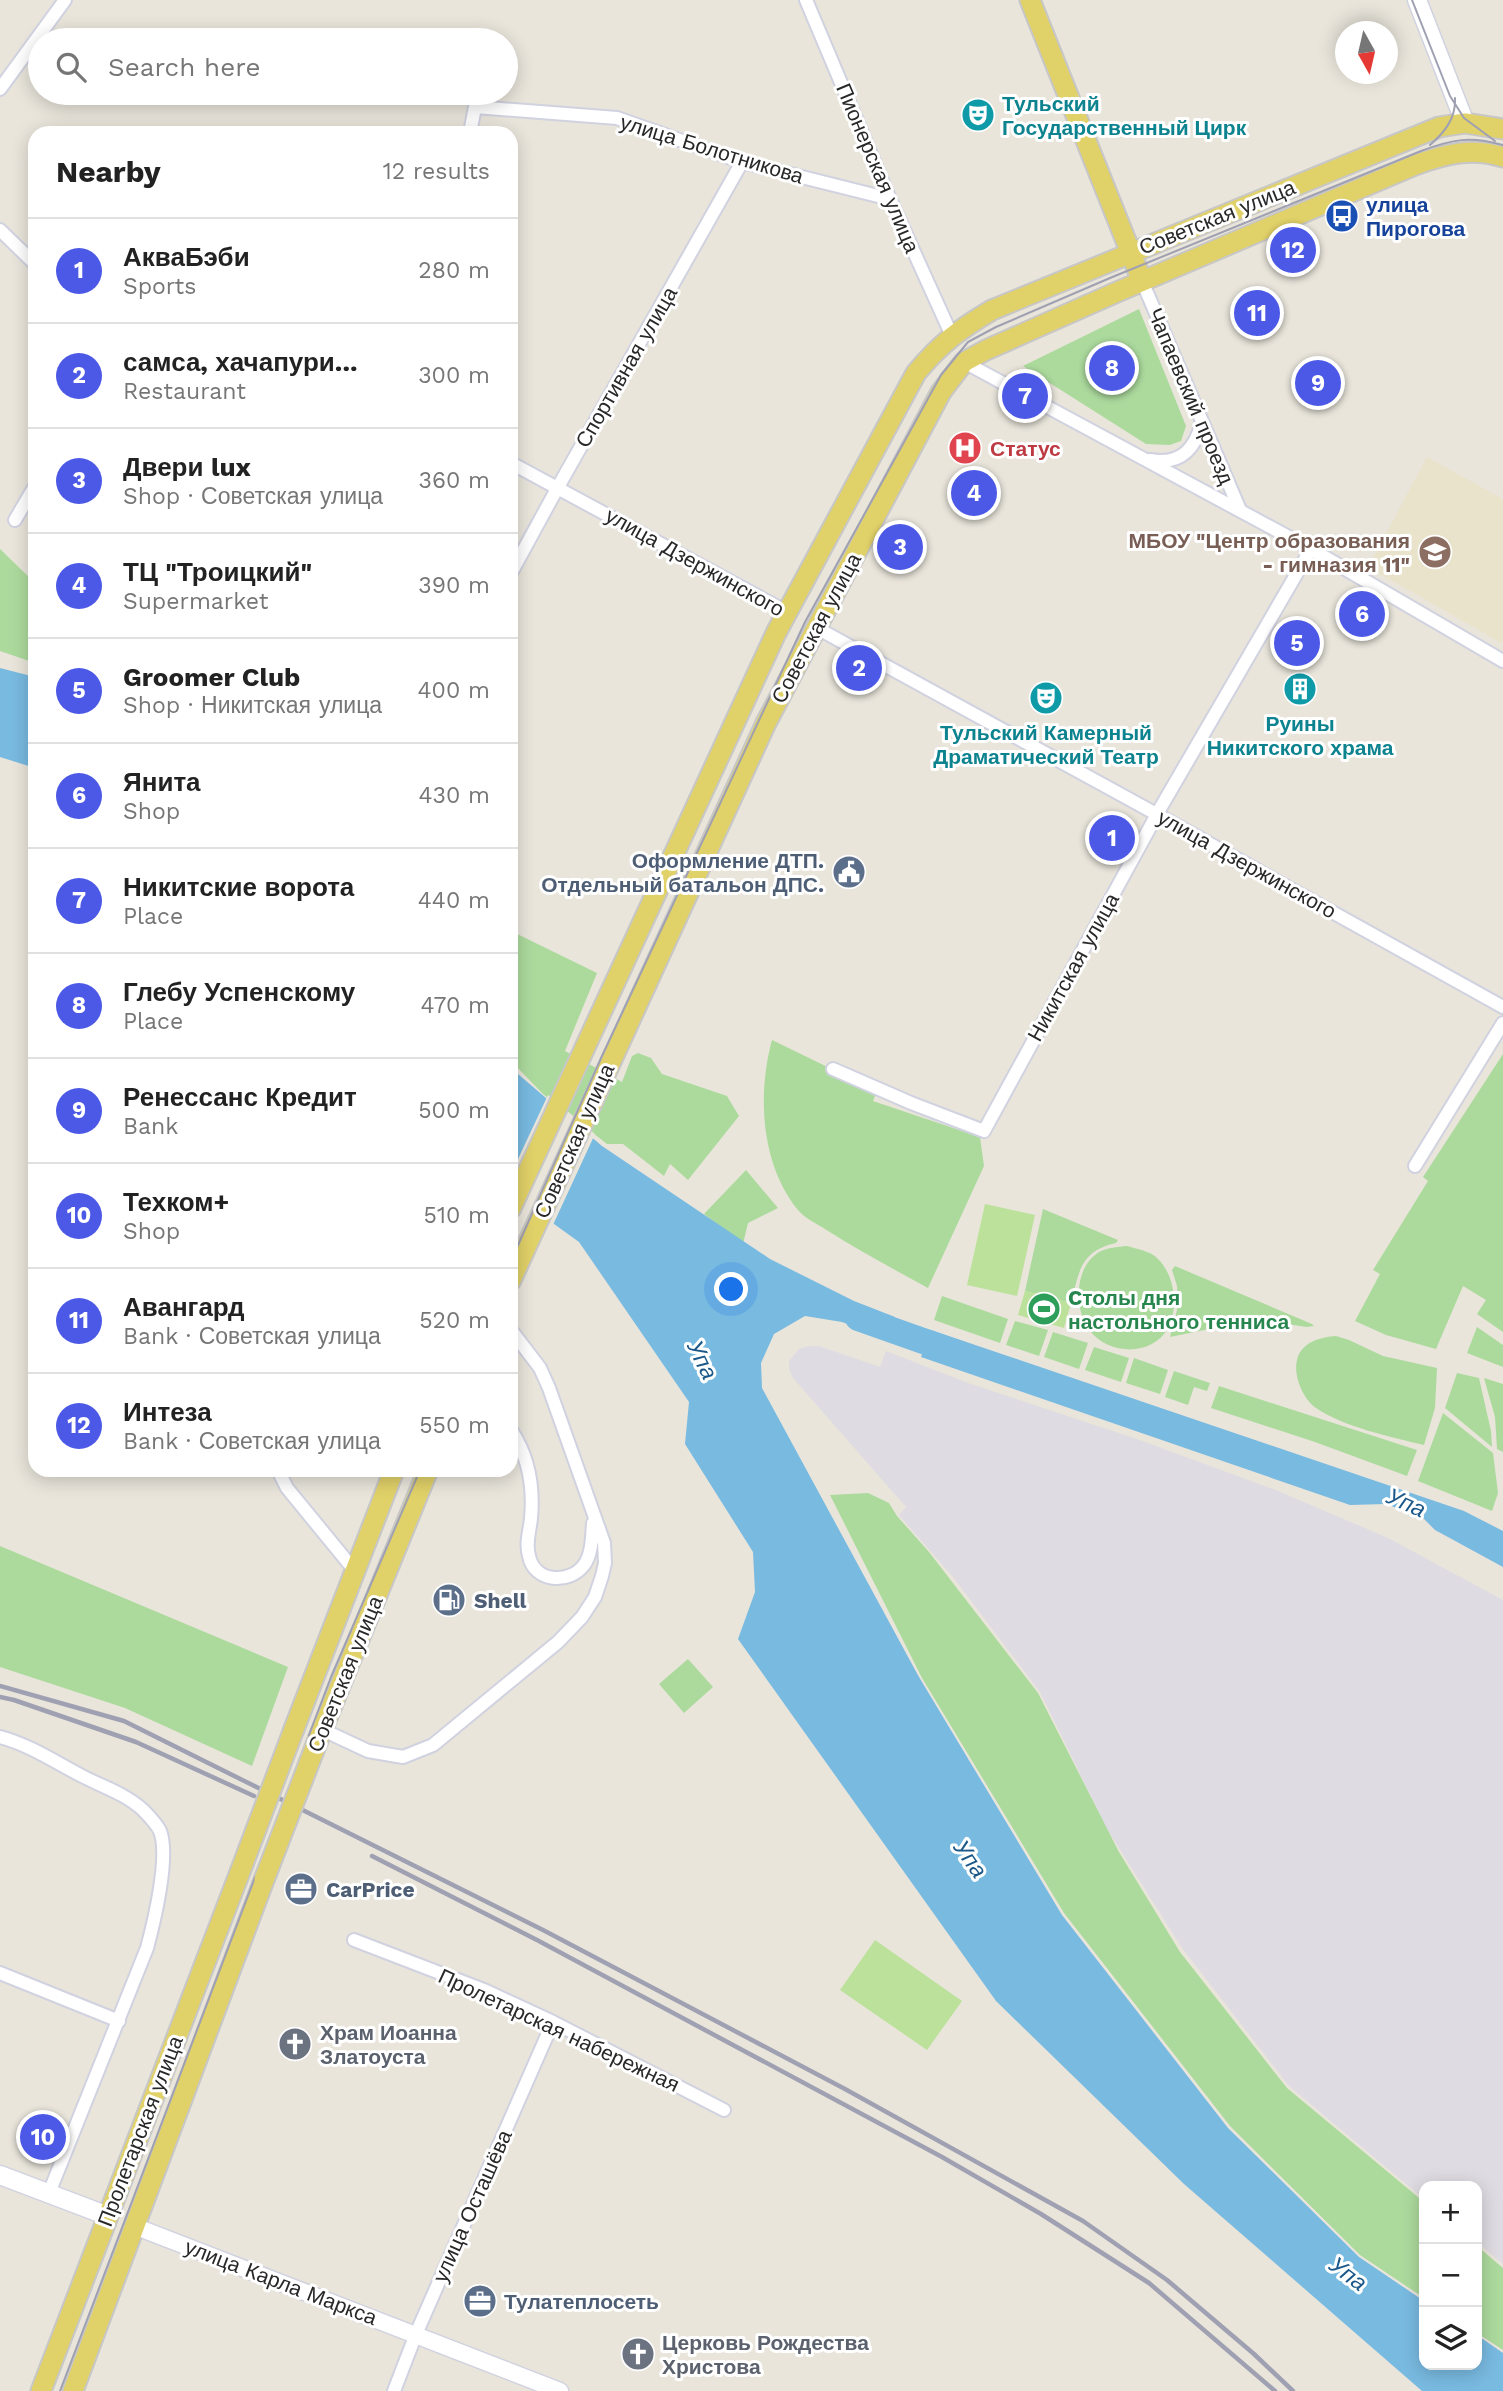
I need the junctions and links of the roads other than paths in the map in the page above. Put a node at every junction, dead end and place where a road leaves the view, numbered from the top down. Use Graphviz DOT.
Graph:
graph roads {
  1 [pos="65,0"];
  2 [pos="806,0"];
  3 [pos="1030,0"];
  4 [pos="1417,0"];
  5 [pos="45,28"];
  6 [pos="28,51"];
  7 [pos="0,89"];
  8 [pos="1465,123"];
  9 [pos="471,126"];
  10 [pos="1503,129"];
  11 [pos="1468,152"];
  12 [pos="1503,157"];
  13 [pos="742,162"];
  14 [pos="890,200"];
  15 [pos="0,230"];
  16 [pos="1131,253"];
  17 [pos="28,257"];
  18 [pos="1142,281"];
  19 [pos="952,336"];
  20 [pos="964,362"];
  21 [pos="1202,422"];
  22 [pos="1146,459"];
  23 [pos="518,467"];
  24 [pos="558,487"];
  25 [pos="28,498"];
  26 [pos="1240,510"];
  27 [pos="15,520"];
  28 [pos="1311,549"];
  29 [pos="518,560"];
  30 [pos="787,612"];
  31 [pos="815,627"];
  32 [pos="1503,661"];
  33 [pos="1157,814"];
  34 [pos="1503,1007"];
  35 [pos="1503,1023"];
  36 [pos="834,1069"];
  37 [pos="1415,1166"];
  38 [pos="518,1193"];
  39 [pos="518,1264"];
  40 [pos="518,1339"];
  41 [pos="518,1440"];
  42 [pos="282,1477"];
  43 [pos="391,1477"];
  44 [pos="425,1477"];
  45 [pos="594,1519"];
  46 [pos="355,1571"];
  47 [pos="320,1734"];
  48 [pos="0,1737"];
  49 [pos="240,1872"];
  50 [pos="264,1880"];
  51 [pos="354,1940"];
  52 [pos="0,1973"];
  53 [pos="119,2021"];
  54 [pos="553,2022"];
  55 [pos="724,2110"];
  56 [pos="0,2175"];
  57 [pos="49,2193"];
  58 [pos="108,2216"];
  59 [pos="134,2226"];
  60 [pos="416,2334"];
  61 [pos="41,2391"];
  62 [pos="74,2391"];
  63 [pos="394,2391"];
  64 [pos="560,2391"];
  1 -- 5 [label="street"];
  2 -- 14 [label="street, Пионерская улица"];
  3 -- 16 [label="main road"];
  4 -- 8 [label="main road"];
  6 -- 7 [label="street"];
  8 -- 10 [label="main road, Советская улица"];
  8 -- 11 [label="main road"];
  8 -- 16 [label="main road, Советская улица"];
  9 -- 13 [label="street, улица Болотникова"];
  11 -- 12 [label="main road, Советская улица"];
  11 -- 18 [label="main road, Советская улица"];
  13 -- 14 [label="street, улица Болотникова"];
  13 -- 24 [label="street, Спортивная улица"];
  14 -- 19 [label="street, Пионерская улица"];
  15 -- 17 [label="street"];
  16 -- 18 [label="main road"];
  16 -- 19 [label="main road, Советская улица"];
  18 -- 20 [label="main road, Советская улица"];
  18 -- 21 [label="street, Чапаевский проезд"];
  19 -- 30 [label="main road, Советская улица"];
  20 -- 22 [label="street"];
  20 -- 31 [label="main road, Советская улица"];
  21 -- 22 [label="street"];
  21 -- 26 [label="street, Чапаевский проезд"];
  22 -- 26 [label="street"];
  23 -- 24 [label="street, улица Дзержинского"];
  24 -- 29 [label="street, Спортивная улица"];
  24 -- 30 [label="street, улица Дзержинского"];
  25 -- 27 [label="street"];
  26 -- 28 [label="street"];
  28 -- 32 [label="street"];
  28 -- 33 [label="street, Никитская улица"];
  30 -- 31 [label="main road, улица Дзержинского"];
  30 -- 38 [label="main road, Советская улица"];
  31 -- 33 [label="street, улица Дзержинского"];
  31 -- 39 [label="main road, Советская улица"];
  33 -- 34 [label="street, улица Дзержинского"];
  33 -- 36 [label="street, Никитская улица"];
  35 -- 37 [label="street"];
  40 -- 45 [label="street"];
  41 -- 45 [label="street"];
  42 -- 46 [label="street"];
  43 -- 46 [label="main road, Советская улица"];
  44 -- 47 [label="main road, Советская улица"];
  45 -- 47 [label="street"];
  46 -- 49 [label="main road, Советская улица, bridge"];
  47 -- 50 [label="main road, Советская улица, bridge"];
  48 -- 53 [label="street"];
  49 -- 58 [label="main road, Пролетарская улица"];
  50 -- 59 [label="main road, Пролетарская улица"];
  51 -- 54 [label="street, Пролетарская набережная"];
  52 -- 53 [label="street"];
  53 -- 57 [label="street"];
  54 -- 55 [label="street, Пролетарская набережная"];
  54 -- 60 [label="street, улица Осташёва"];
  56 -- 57 [label="main road, улица Карла Маркса"];
  57 -- 58 [label="main road, улица Карла Маркса"];
  58 -- 59 [label="main road, улица Карла Маркса"];
  58 -- 61 [label="main road, Пролетарская улица"];
  59 -- 60 [label="street, улица Карла Маркса"];
  59 -- 62 [label="main road, Пролетарская улица"];
  60 -- 63 [label="street, улица Осташёва"];
  60 -- 64 [label="street, улица Карла Маркса"];
}
